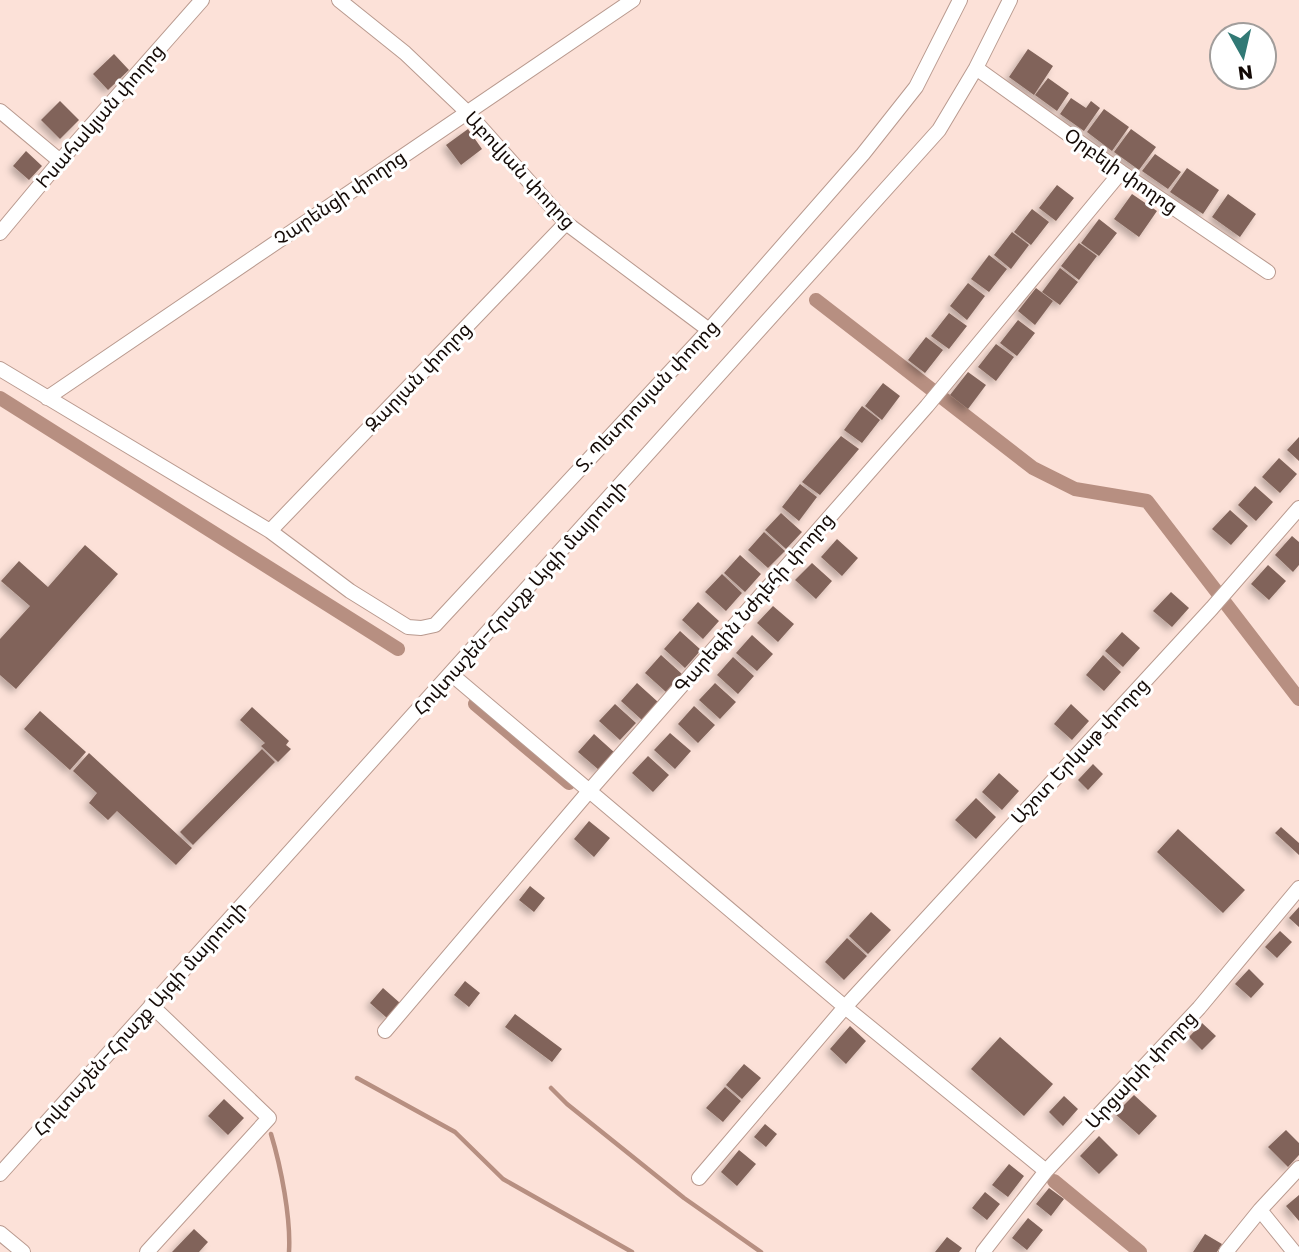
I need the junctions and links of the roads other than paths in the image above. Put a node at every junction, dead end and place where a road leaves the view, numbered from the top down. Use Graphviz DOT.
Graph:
graph roads {
  1 [pos="202,0"];
  2 [pos="339,0"];
  3 [pos="633,0"];
  4 [pos="960,0"];
  5 [pos="1010,0"];
  6 [pos="976,68"];
  7 [pos="0,111"];
  8 [pos="467,112"];
  9 [pos="60,161"];
  10 [pos="1121,172"];
  11 [pos="566,223"];
  12 [pos="0,233"];
  13 [pos="1268,272"];
  14 [pos="709,330"];
  15 [pos="0,369"];
  16 [pos="47,398"];
  17 [pos="1299,508"];
  18 [pos="270,531"];
  19 [pos="451,674"];
  20 [pos="590,790"];
  21 [pos="1299,888"];
  22 [pos="151,1005"];
  23 [pos="845,1007"];
  24 [pos="385,1031"];
  25 [pos="1299,1168"];
  26 [pos="1046,1171"];
  27 [pos="0,1174"];
  28 [pos="699,1178"];
  29 [pos="1260,1210"];
  30 [pos="0,1233"];
  31 [pos="23,1252"];
  32 [pos="147,1252"];
  33 [pos="983,1252"];
  34 [pos="1226,1252"];
  35 [pos="1294,1252"];
  1 -- 9 [label="street, Իսահակյան փողոց"];
  2 -- 8 [label="street, Աբովյան փողոց"];
  3 -- 8 [label="street, Չարենցի փողոց"];
  4 -- 14 [label="street, Տ. Պետրոսյան փողոց"];
  5 -- 6 [label="street, Հովտաշեն-Հրաշք Այգի մայրուղի"];
  6 -- 10 [label="street, Օրբելի փողոց"];
  6 -- 19 [label="street, Հովտաշեն-Հրաշք Այգի մայրուղի"];
  7 -- 9 [label="street"];
  8 -- 11 [label="street, Աբովյան փողոց"];
  8 -- 16 [label="street, Չարենցի փողոց"];
  9 -- 12 [label="street, Իսահակյան փողոց"];
  10 -- 13 [label="street, Օրբելի փողոց"];
  10 -- 20 [label="street, Գարեգին Նժդեհի փողոց"];
  11 -- 14 [label="street, Աբովյան փողոց"];
  11 -- 18 [label="street, Զարյան փողոց"];
  14 -- 18 [label="street, Տ. Պետրոսյան փողոց"];
  15 -- 16 [label="street, Տ. Պետրոսյան փողոց"];
  16 -- 18 [label="street, Տ. Պետրոսյան փողոց"];
  17 -- 23 [label="street, Աշոտ Երկաթ փողոց"];
  19 -- 20 [label="street"];
  19 -- 22 [label="street, Հովտաշեն-Հրաշք Այգի մայրուղի"];
  20 -- 23 [label="street"];
  20 -- 24 [label="street, Գարեգին Նժդեհի փողոց"];
  21 -- 26 [label="street, Արցախի փողոց"];
  22 -- 27 [label="street, Հովտաշեն-Հրաշք Այգի մայրուղի"];
  22 -- 32 [label="street"];
  23 -- 26 [label="street"];
  23 -- 28 [label="street"];
  25 -- 29 [label="street"];
  26 -- 33 [label="street, Արցախի փողոց"];
  29 -- 34 [label="street"];
  29 -- 35 [label="street"];
  30 -- 31 [label="street"];
}
